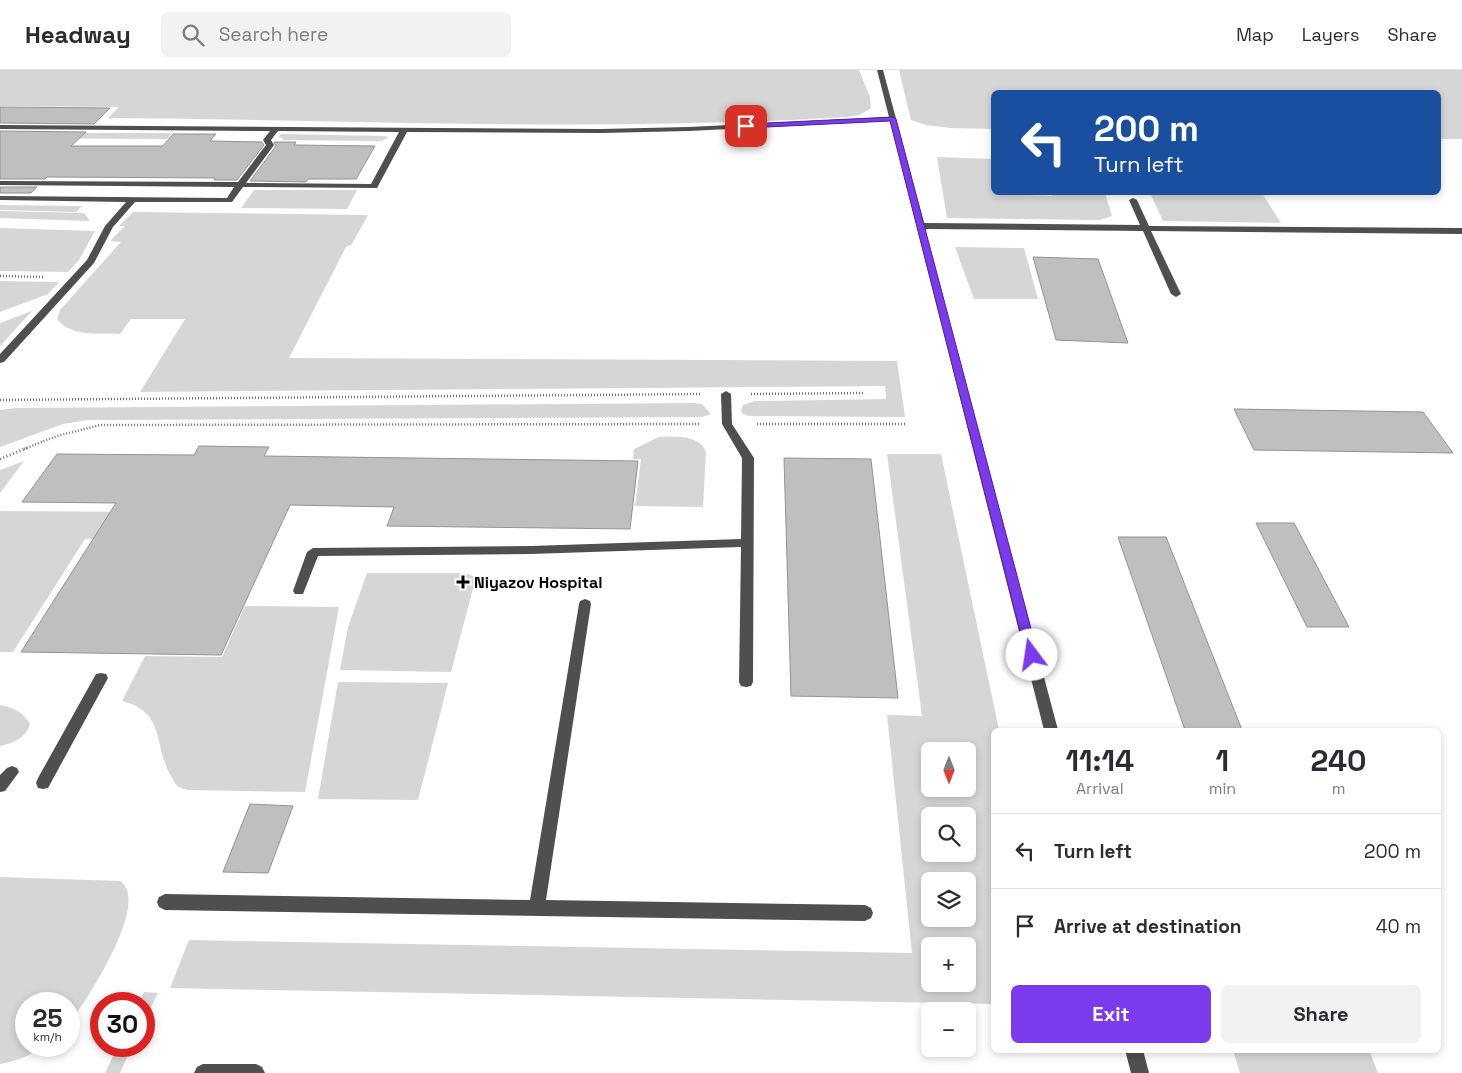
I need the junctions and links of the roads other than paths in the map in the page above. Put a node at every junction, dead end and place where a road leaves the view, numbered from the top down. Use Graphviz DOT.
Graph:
graph roads {
  1 [pos="880,70"];
  2 [pos="893,119"];
  3 [pos="0,127"];
  4 [pos="276,129"];
  5 [pos="404,130"];
  6 [pos="0,183"];
  7 [pos="240,185"];
  8 [pos="0,198"];
  9 [pos="133,199"];
  10 [pos="1133,200"];
  11 [pos="921,226"];
  12 [pos="1146,229"];
  13 [pos="1462,231"];
  14 [pos="1176,294"];
  15 [pos="0,360"];
  16 [pos="726,394"];
  17 [pos="748,543"];
  18 [pos="299,591"];
  19 [pos="584,604"];
  20 [pos="101,678"];
  21 [pos="746,682"];
  22 [pos="1050,728"];
  23 [pos="12,772"];
  24 [pos="43,783"];
  25 [pos="0,786"];
  26 [pos="165,902"];
  27 [pos="537,908"];
  28 [pos="865,913"];
  29 [pos="1135,1053"];
  30 [pos="203,1073"];
  31 [pos="256,1073"];
  32 [pos="1140,1073"];
  1 -- 2 [label="street"];
  2 -- 5 [label="street"];
  2 -- 11 [label="street"];
  3 -- 4 [label="street"];
  4 -- 5 [label="street"];
  4 -- 7 [label="street"];
  5 -- 7 [label="street"];
  6 -- 7 [label="street"];
  7 -- 9 [label="street"];
  8 -- 9 [label="street"];
  9 -- 15 [label="street"];
  10 -- 12 [label="street"];
  11 -- 12 [label="street"];
  11 -- 22 [label="street"];
  12 -- 13 [label="street"];
  12 -- 14 [label="street"];
  16 -- 17 [label="street"];
  17 -- 18 [label="street"];
  17 -- 21 [label="street"];
  19 -- 27 [label="street"];
  20 -- 24 [label="street"];
  23 -- 25 [label="street"];
  26 -- 27 [label="street"];
  27 -- 28 [label="street"];
  29 -- 32 [label="street"];
  30 -- 31 [label="street"];
}
